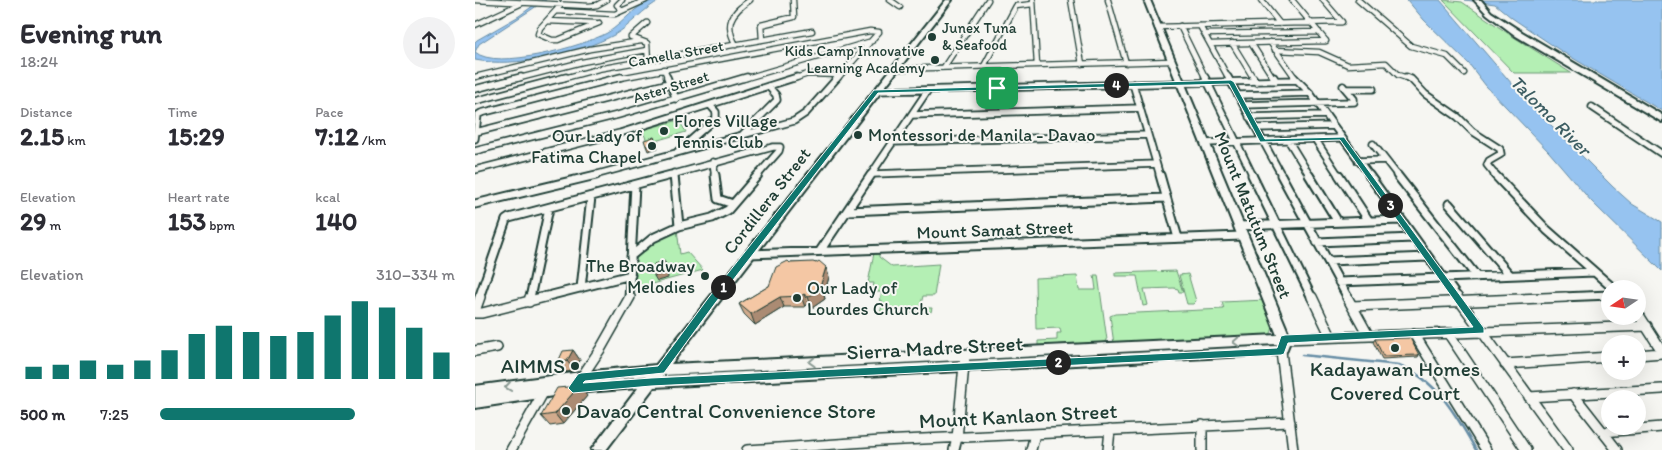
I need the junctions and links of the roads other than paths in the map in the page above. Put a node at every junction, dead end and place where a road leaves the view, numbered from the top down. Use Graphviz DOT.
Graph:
graph roads {
  1 [pos="475,0"];
  2 [pos="481,0"];
  3 [pos="606,0"];
  4 [pos="622,0"];
  5 [pos="646,0"];
  6 [pos="750,0"];
  7 [pos="793,0"];
  8 [pos="890,0"];
  9 [pos="949,0"];
  10 [pos="988,0"];
  11 [pos="1071,0"];
  12 [pos="1108,0"];
  13 [pos="1147,0"];
  14 [pos="1261,0"];
  15 [pos="1292,0"];
  16 [pos="1323,0"];
  17 [pos="1358,0"];
  18 [pos="1033,2"];
  19 [pos="1478,2"];
  20 [pos="522,3"];
  21 [pos="561,5"];
  22 [pos="900,7"];
  23 [pos="622,10"];
  24 [pos="556,11"];
  25 [pos="547,20"];
  26 [pos="475,21"];
  27 [pos="483,22"];
  28 [pos="647,23"];
  29 [pos="1311,23"];
  30 [pos="1280,24"];
  31 [pos="475,25"];
  32 [pos="1180,26"];
  33 [pos="1200,26"];
  34 [pos="1157,27"];
  35 [pos="812,31"];
  36 [pos="1319,32"];
  37 [pos="1205,34"];
  38 [pos="762,40"];
  39 [pos="641,41"];
  40 [pos="872,41"];
  41 [pos="1270,42"];
  42 [pos="1232,43"];
  43 [pos="1251,43"];
  44 [pos="1210,44"];
  45 [pos="736,45"];
  46 [pos="647,50"];
  47 [pos="1275,50"];
  48 [pos="648,60"];
  49 [pos="1171,62"];
  50 [pos="1126,63"];
  51 [pos="1082,64"];
  52 [pos="1037,65"];
  53 [pos="984,66"];
  54 [pos="944,67"];
  55 [pos="511,68"];
  56 [pos="664,69"];
  57 [pos="895,69"];
  58 [pos="1464,73"];
  59 [pos="840,75"];
  60 [pos="475,77"];
  61 [pos="516,79"];
  62 [pos="1297,80"];
  63 [pos="1276,81"];
  64 [pos="1231,82"];
  65 [pos="1255,82"];
  66 [pos="669,83"];
  67 [pos="1180,83"];
  68 [pos="1207,83"];
  69 [pos="1133,84"];
  70 [pos="768,86"];
  71 [pos="475,89"];
  72 [pos="521,89"];
  73 [pos="1373,89"];
  74 [pos="928,90"];
  75 [pos="877,91"];
  76 [pos="1310,93"];
  77 [pos="1237,95"];
  78 [pos="676,99"];
  79 [pos="475,101"];
  80 [pos="1317,104"];
  81 [pos="710,105"];
  82 [pos="1243,105"];
  83 [pos="1592,107"];
  84 [pos="1140,108"];
  85 [pos="912,115"];
  86 [pos="1325,115"];
  87 [pos="1249,117"];
  88 [pos="1662,119"];
  89 [pos="1333,126"];
  90 [pos="1256,128"];
  91 [pos="476,132"];
  92 [pos="1147,135"];
  93 [pos="741,136"];
  94 [pos="1342,138"];
  95 [pos="475,139"];
  96 [pos="1315,139"];
  97 [pos="1288,140"];
  98 [pos="1263,141"];
  99 [pos="894,142"];
  100 [pos="1205,142"];
  101 [pos="1236,142"];
  102 [pos="1373,144"];
  103 [pos="475,151"];
  104 [pos="675,154"];
  105 [pos="1662,154"];
  106 [pos="1385,160"];
  107 [pos="1358,161"];
  108 [pos="713,162"];
  109 [pos="1157,164"];
  110 [pos="475,170"];
  111 [pos="674,173"];
  112 [pos="873,174"];
  113 [pos="635,185"];
  114 [pos="591,197"];
  115 [pos="1166,198"];
  116 [pos="475,204"];
  117 [pos="733,204"];
  118 [pos="1449,204"];
  119 [pos="549,208"];
  120 [pos="848,211"];
  121 [pos="1401,220"];
  122 [pos="1369,221"];
  123 [pos="1338,222"];
  124 [pos="1307,224"];
  125 [pos="1275,225"];
  126 [pos="679,226"];
  127 [pos="1239,226"];
  128 [pos="1243,236"];
  129 [pos="1178,238"];
  130 [pos="1413,238"];
  131 [pos="1317,242"];
  132 [pos="819,251"];
  133 [pos="749,254"];
  134 [pos="631,256"];
  135 [pos="1428,257"];
  136 [pos="1328,261"];
  137 [pos="1594,272"];
  138 [pos="631,275"];
  139 [pos="1510,275"];
  140 [pos="1477,277"];
  141 [pos="1442,278"];
  142 [pos="1603,280"];
  143 [pos="1339,282"];
  144 [pos="581,288"];
  145 [pos="1601,295"];
  146 [pos="1459,301"];
  147 [pos="529,302"];
  148 [pos="1352,306"];
  149 [pos="476,312"];
  150 [pos="1647,326"];
  151 [pos="1480,331"];
  152 [pos="1448,332"];
  153 [pos="1414,334"];
  154 [pos="1368,336"];
  155 [pos="1331,337"];
  156 [pos="1283,345"];
  157 [pos="497,348"];
  158 [pos="475,351"];
  159 [pos="1662,352"];
  160 [pos="1646,354"];
  161 [pos="1601,358"];
  162 [pos="965,361"];
  163 [pos="1505,364"];
  164 [pos="661,370"];
  165 [pos="581,377"];
  166 [pos="651,382"];
  167 [pos="573,388"];
  168 [pos="1662,389"];
  169 [pos="475,391"];
  170 [pos="543,393"];
  171 [pos="1573,394"];
  172 [pos="1529,397"];
  173 [pos="475,402"];
  174 [pos="1290,422"];
  175 [pos="1202,425"];
  176 [pos="1662,427"];
  177 [pos="1646,428"];
  178 [pos="1601,429"];
  179 [pos="1110,430"];
  180 [pos="1035,434"];
  181 [pos="1605,435"];
  182 [pos="957,438"];
  183 [pos="879,446"];
  184 [pos="785,449"];
  185 [pos="511,450"];
  186 [pos="598,450"];
  187 [pos="747,450"];
  188 [pos="954,450"];
  189 [pos="1031,450"];
  190 [pos="1108,450"];
  191 [pos="1202,450"];
  192 [pos="1293,450"];
  193 [pos="1486,450"];
  194 [pos="1526,450"];
  195 [pos="1568,450"];
  196 [pos="1617,450"];
  1 -- 2 [label="street"];
  2 -- 20 [label="street"];
  3 -- 21 [label="street"];
  4 -- 23 [label="street"];
  5 -- 23 [label="street"];
  6 -- 45 [label="street"];
  7 -- 38 [label="street"];
  8 -- 22 [label="street"];
  9 -- 57 [label="street, Cordillera Street"];
  10 -- 54 [label="street"];
  11 -- 51 [label="street"];
  12 -- 50 [label="street"];
  13 -- 34 [label="street, Mount Matutum Street"];
  14 -- 30 [label="street"];
  15 -- 29 [label="street"];
  16 -- 29 [label="street"];
  17 -- 58 [label="street"];
  18 -- 52 [label="street"];
  18 -- 53 [label="street"];
  19 -- 88 [label="main road"];
  20 -- 21 [label="street"];
  20 -- 27 [label="street"];
  21 -- 24 [label="street"];
  23 -- 24 [label="street"];
  24 -- 25 [label="street"];
  25 -- 25 [label="street"];
  26 -- 27 [label="street"];
  27 -- 31 [label="street"];
  28 -- 39 [label="street"];
  29 -- 30 [label="street"];
  29 -- 36 [label="street"];
  30 -- 33 [label="street"];
  32 -- 33 [label="street"];
  32 -- 34 [label="street"];
  32 -- 68 [label="street"];
  33 -- 37 [label="street"];
  34 -- 49 [label="street, Mount Matutum Street"];
  35 -- 38 [label="street"];
  36 -- 37 [label="street"];
  36 -- 41 [label="street"];
  37 -- 44 [label="street"];
  38 -- 45 [label="street"];
  39 -- 46 [label="street"];
  39 -- 55 [label="street"];
  40 -- 56 [label="street, Camella Street"];
  40 -- 59 [label="street"];
  40 -- 78 [label="street, Aster Street"];
  41 -- 43 [label="street"];
  41 -- 47 [label="street"];
  42 -- 43 [label="street"];
  42 -- 44 [label="street"];
  42 -- 65 [label="street"];
  43 -- 63 [label="street"];
  44 -- 64 [label="street"];
  45 -- 48 [label="street"];
  46 -- 48 [label="street"];
  46 -- 61 [label="street"];
  47 -- 62 [label="street"];
  47 -- 137 [label="street"];
  48 -- 72 [label="street"];
  49 -- 50 [label="street"];
  49 -- 67 [label="street, Mount Matutum Street"];
  50 -- 51 [label="street"];
  51 -- 52 [label="street"];
  52 -- 53 [label="street"];
  53 -- 54 [label="street"];
  54 -- 57 [label="street"];
  55 -- 60 [label="street"];
  55 -- 61 [label="street"];
  56 -- 66 [label="street"];
  56 -- 91 [label="street, Camella Street"];
  57 -- 75 [label="street, Cordillera Street"];
  59 -- 70 [label="street"];
  59 -- 93 [label="street"];
  61 -- 71 [label="street"];
  61 -- 72 [label="street"];
  62 -- 63 [label="street"];
  62 -- 76 [label="street"];
  63 -- 65 [label="street"];
  64 -- 65 [label="street"];
  64 -- 68 [label="street"];
  64 -- 77 [label="street"];
  66 -- 78 [label="street"];
  66 -- 91 [label="street"];
  67 -- 68 [label="street"];
  67 -- 69 [label="street"];
  67 -- 100 [label="street, Mount Matutum Street"];
  68 -- 101 [label="street"];
  69 -- 74 [label="street"];
  69 -- 84 [label="street"];
  70 -- 81 [label="street"];
  70 -- 93 [label="street"];
  72 -- 79 [label="street"];
  73 -- 80 [label="street"];
  74 -- 75 [label="street"];
  74 -- 85 [label="street"];
  75 -- 133 [label="street, Cordillera Street"];
  76 -- 77 [label="street"];
  76 -- 80 [label="street"];
  77 -- 82 [label="street"];
  78 -- 103 [label="street, Aster Street"];
  80 -- 82 [label="street"];
  80 -- 86 [label="street"];
  81 -- 104 [label="street"];
  81 -- 110 [label="street"];
  82 -- 87 [label="street"];
  83 -- 105 [label="street"];
  84 -- 85 [label="street"];
  84 -- 92 [label="street"];
  85 -- 99 [label="street"];
  86 -- 87 [label="street"];
  86 -- 89 [label="street"];
  87 -- 90 [label="street"];
  89 -- 90 [label="street"];
  89 -- 94 [label="street"];
  90 -- 98 [label="street"];
  91 -- 95 [label="street"];
  92 -- 99 [label="street"];
  92 -- 109 [label="street"];
  93 -- 104 [label="street"];
  94 -- 96 [label="street"];
  94 -- 107 [label="street"];
  96 -- 97 [label="street"];
  96 -- 122 [label="street"];
  97 -- 98 [label="street"];
  97 -- 123 [label="street"];
  98 -- 101 [label="street"];
  98 -- 124 [label="street"];
  99 -- 112 [label="street"];
  100 -- 101 [label="street"];
  100 -- 127 [label="street, Mount Matutum Street"];
  101 -- 125 [label="street"];
  102 -- 106 [label="street"];
  104 -- 116 [label="street"];
  106 -- 107 [label="street"];
  106 -- 140 [label="street"];
  107 -- 121 [label="street"];
  108 -- 111 [label="street"];
  108 -- 117 [label="street"];
  108 -- 117 [label="street"];
  109 -- 112 [label="street"];
  109 -- 115 [label="street"];
  111 -- 113 [label="street"];
  111 -- 126 [label="street"];
  112 -- 120 [label="street"];
  113 -- 114 [label="street"];
  113 -- 134 [label="street"];
  114 -- 119 [label="street"];
  114 -- 144 [label="street"];
  115 -- 120 [label="street"];
  115 -- 129 [label="street"];
  117 -- 126 [label="street"];
  118 -- 139 [label="street"];
  119 -- 147 [label="street"];
  119 -- 149 [label="street"];
  120 -- 132 [label="street"];
  121 -- 122 [label="street"];
  121 -- 130 [label="street"];
  122 -- 123 [label="street"];
  123 -- 124 [label="street"];
  124 -- 125 [label="street"];
  124 -- 131 [label="street"];
  125 -- 127 [label="street"];
  125 -- 155 [label="street"];
  126 -- 134 [label="street"];
  127 -- 128 [label="street, Mount Matutum Street"];
  128 -- 129 [label="street, Mount Samat Street"];
  128 -- 156 [label="street, Mount Matutum Street"];
  129 -- 132 [label="street, Mount Samat Street"];
  130 -- 131 [label="street"];
  130 -- 135 [label="street"];
  131 -- 136 [label="street"];
  132 -- 133 [label="street, Mount Samat Street"];
  133 -- 164 [label="street, Cordillera Street"];
  134 -- 138 [label="street"];
  135 -- 136 [label="street"];
  135 -- 141 [label="street"];
  136 -- 143 [label="street"];
  137 -- 139 [label="street"];
  137 -- 142 [label="street"];
  138 -- 144 [label="street"];
  138 -- 165 [label="street"];
  139 -- 140 [label="street"];
  140 -- 141 [label="street"];
  141 -- 143 [label="street"];
  141 -- 146 [label="street"];
  143 -- 148 [label="street"];
  144 -- 147 [label="street"];
  145 -- 146 [label="street"];
  146 -- 148 [label="street"];
  146 -- 151 [label="street"];
  147 -- 149 [label="street"];
  148 -- 154 [label="street"];
  150 -- 151 [label="street"];
  150 -- 159 [label="street"];
  151 -- 152 [label="street"];
  151 -- 163 [label="street"];
  152 -- 153 [label="street"];
  152 -- 194 [label="street"];
  153 -- 154 [label="street"];
  153 -- 193 [label="street"];
  154 -- 155 [label="street"];
  155 -- 156 [label="street"];
  156 -- 162 [label="street, Sierra Madre Street"];
  156 -- 174 [label="street, Mount Matutum Street"];
  157 -- 158 [label="street"];
  159 -- 160 [label="street"];
  161 -- 163 [label="street"];
  162 -- 164 [label="street, Sierra Madre Street, one-way"];
  162 -- 166 [label="street, Sierra Madre Street"];
  162 -- 182 [label="street"];
  163 -- 172 [label="street"];
  164 -- 165 [label="street, Sierra Madre Street"];
  164 -- 166 [label="street, Cordillera Street"];
  165 -- 167 [label="street"];
  165 -- 169 [label="street, Sierra Madre Street, one-way"];
  166 -- 167 [label="street, Sierra Madre Street"];
  166 -- 186 [label="street, Cordillera Street"];
  167 -- 170 [label="street, Sierra Madre Street"];
  168 -- 171 [label="street"];
  170 -- 173 [label="street, Sierra Madre Street"];
  170 -- 185 [label="street"];
  171 -- 172 [label="street"];
  171 -- 178 [label="street"];
  172 -- 195 [label="street"];
  174 -- 175 [label="street, Mount Kanlaon Street"];
  174 -- 192 [label="street, Mount Matutum Street"];
  175 -- 179 [label="street, Mount Kanlaon Street"];
  175 -- 191 [label="street"];
  176 -- 177 [label="street"];
  179 -- 180 [label="street, Mount Kanlaon Street"];
  179 -- 190 [label="street"];
  180 -- 182 [label="street, Mount Kanlaon Street"];
  180 -- 189 [label="street"];
  181 -- 196 [label="street"];
  182 -- 183 [label="street, Mount Kanlaon Street"];
  182 -- 188 [label="street"];
  183 -- 184 [label="street, Mount Kanlaon Street"];
  184 -- 187 [label="street, Mount Kanlaon Street"];
}
